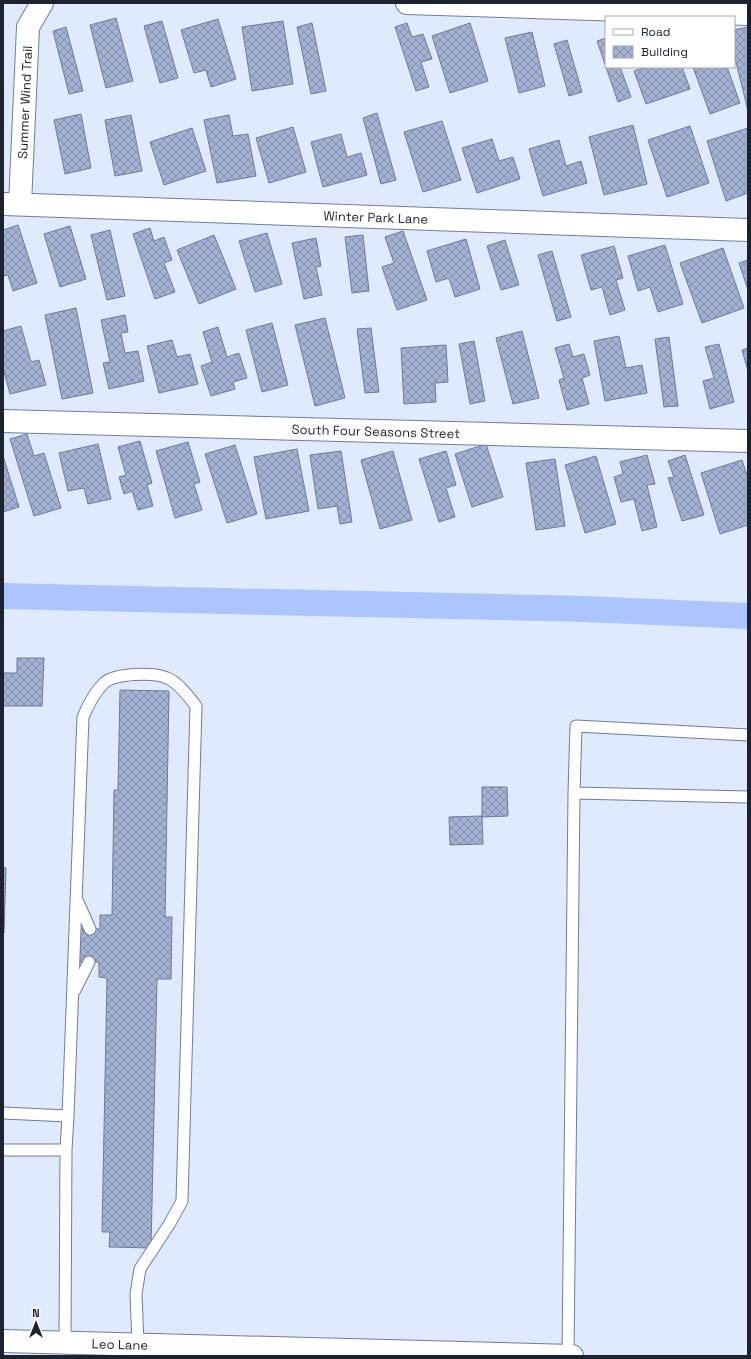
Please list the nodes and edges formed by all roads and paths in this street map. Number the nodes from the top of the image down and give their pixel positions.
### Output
1 (42, 3) edge
2 (407, 3) edge
3 (748, 14) edge
4 (11, 204) edge
5 (748, 230) edge
6 (3, 421) edge
7 (748, 441) edge
8 (748, 735) edge
9 (574, 793) junction
10 (748, 798) edge
11 (76, 898) junction
12 (90, 929) dead end
13 (89, 962) dead end
14 (73, 994) junction
15 (3, 1113) edge
16 (68, 1116) junction
17 (3, 1150) edge
18 (66, 1150) junction
19 (3, 1341) edge
20 (65, 1342) junction
21 (128, 1348) edge
22 (238, 1352) edge
23 (399, 1354) edge
24 (568, 1356) edge
25 (572, 1356) edge

1 - 4 street, Summer Wind Trail
2 - 3 street
4 - 5 street, Winter Park Lane
6 - 7 street, South Four Seasons Street
8 - 9 lane
9 - 10 lane
9 - 24 lane
11 - 12 lane
11 - 14 lane
11 - 21 lane
13 - 14 lane
14 - 16 lane
15 - 16 lane
16 - 18 lane
17 - 18 lane
18 - 20 lane
19 - 20 street, Leo Lane
20 - 21 street, Leo Lane
21 - 22 street, Leo Lane
22 - 23 street, Leo Lane
23 - 24 street, Leo Lane
24 - 25 street, Leo Lane

